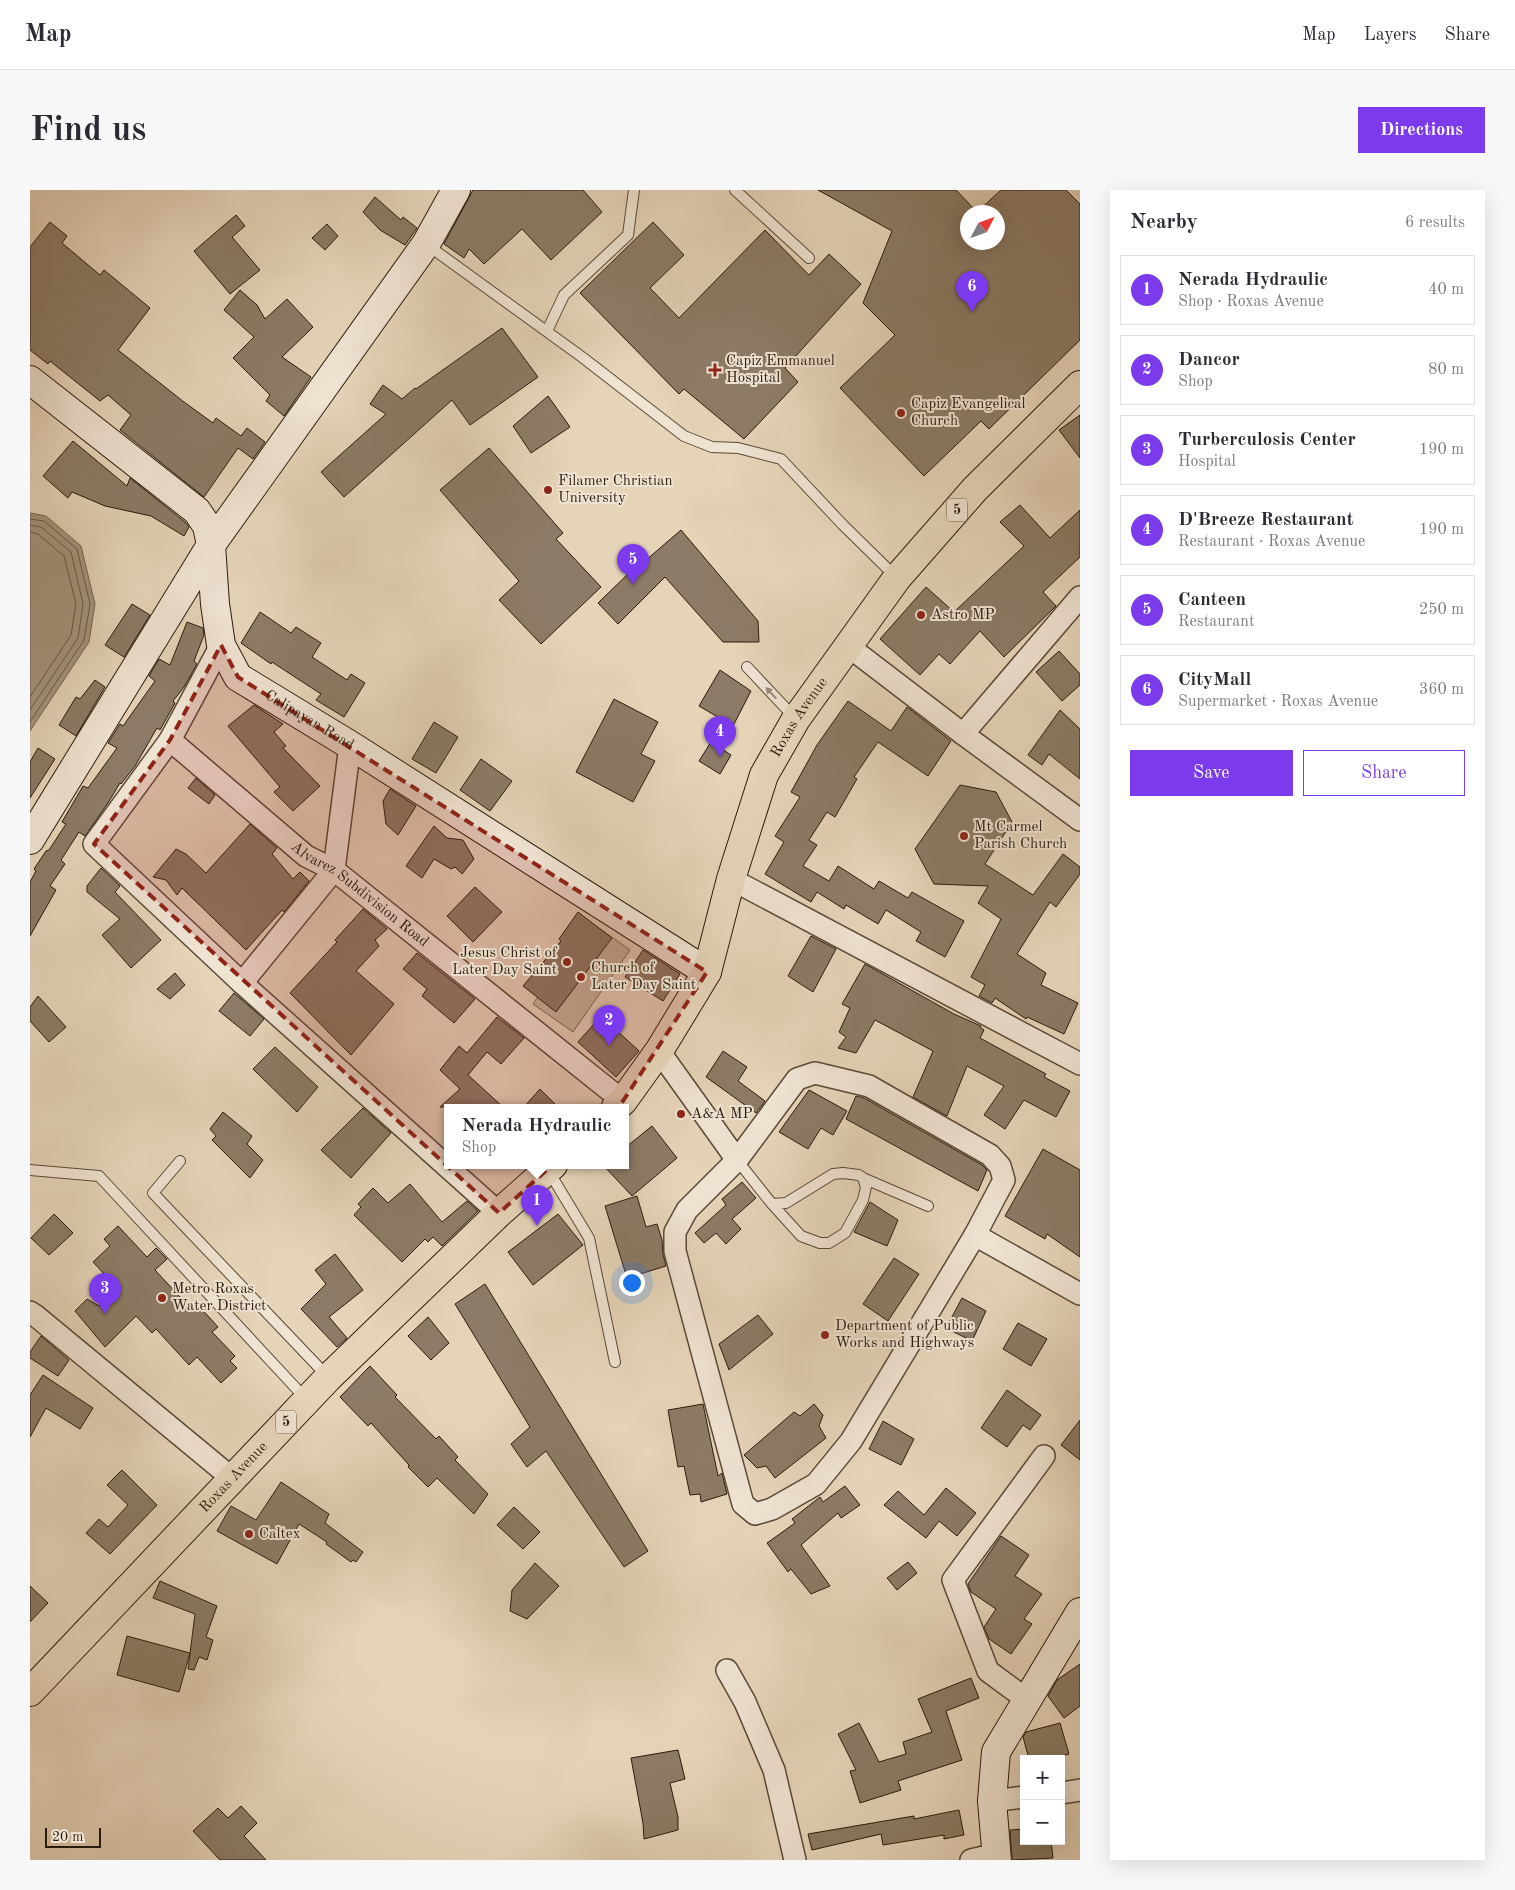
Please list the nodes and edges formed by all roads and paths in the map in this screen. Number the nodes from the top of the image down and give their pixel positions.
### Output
1 (456, 190) edge
2 (634, 190) edge
3 (735, 190) edge
4 (426, 244) junction
5 (809, 258) dead end
6 (547, 331) junction
7 (30, 380) edge
8 (1080, 385) edge
9 (211, 545) junction
10 (897, 578) junction
11 (1079, 600) edge
12 (221, 645) junction
13 (848, 646) junction
14 (746, 666) dead end
15 (796, 719) junction
16 (963, 734) junction
17 (170, 740) junction
18 (350, 745) junction
19 (1080, 820) edge
20 (30, 840) edge
21 (334, 870) junction
22 (732, 879) junction
23 (707, 972) junction
24 (242, 983) junction
25 (659, 1050) junction
26 (1080, 1064) edge
27 (620, 1104) edge
28 (737, 1160) junction
29 (180, 1161) dead end
30 (444, 1164) edge
31 (450, 1169) edge
32 (548, 1169) edge
33 (551, 1169) edge
34 (30, 1170) edge
35 (864, 1178) junction
36 (772, 1204) junction
37 (928, 1206) dead end
38 (499, 1213) junction
39 (975, 1236) junction
40 (1080, 1294) edge
41 (30, 1312) edge
42 (615, 1362) dead end
43 (328, 1378) junction
44 (307, 1400) junction
45 (1044, 1456) dead end
46 (233, 1478) junction
47 (1080, 1612) edge
48 (727, 1670) dead end
49 (30, 1692) edge
50 (1026, 1699) junction
51 (1080, 1790) edge
52 (1065, 1792) edge
53 (1020, 1798) edge
54 (992, 1802) junction
55 (988, 1858) edge
56 (795, 1860) edge

1 - 4 main road
2 - 6 lane
3 - 5 lane
4 - 6 lane
4 - 9 main road
6 - 10 lane
7 - 9 main road, Calipayan Road
8 - 10 highway, Roxas Avenue / 5
9 - 12 main road, Calipayan Road
9 - 20 main road
10 - 13 highway, Roxas Avenue / 5
11 - 16 street
12 - 17 street
12 - 18 main road, Calipayan Road
13 - 15 highway, Roxas Avenue / 5
13 - 16 street
15 -> 14 lane
15 - 22 highway, Roxas Avenue / 5
16 - 19 street
17 - 21 street, Alvarez Subdivision Road
17 - 24 street
18 - 21 street
18 - 23 main road, Calipayan Road
21 - 24 street
21 - 27 street, Alvarez Subdivision Road
22 - 23 highway, Roxas Avenue / 5
22 - 26 street
23 - 25 highway, Roxas Avenue / 5
24 - 30 street
25 - 27 highway, Roxas Avenue / 5
25 - 28 street
28 - 36 lane
28 - 39 street
28 - 39 street
29 - 43 lane
31 - 38 street
32 - 38 highway, Roxas Avenue / 5
33 - 42 lane
34 - 44 lane
35 - 36 lane
35 - 36 lane
35 - 37 lane
38 - 43 highway, Roxas Avenue / 5
39 - 40 street
41 - 46 street
43 - 44 highway, Roxas Avenue / 5
44 - 46 highway, Roxas Avenue / 5
45 - 50 street
46 - 49 highway, Roxas Avenue / 5
47 - 50 main road
48 - 56 street
50 - 54 main road
51 - 52 street
53 - 54 street
54 - 55 main road

